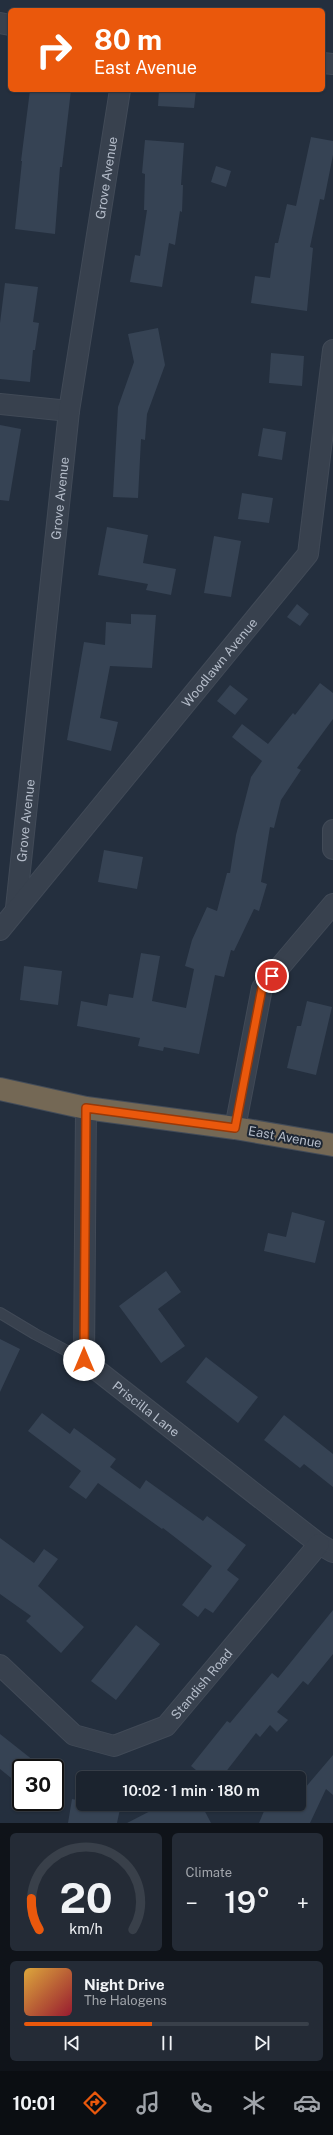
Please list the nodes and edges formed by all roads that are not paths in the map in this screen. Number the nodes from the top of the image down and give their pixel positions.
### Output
1 (120, 92) edge
2 (333, 350) edge
3 (0, 404) edge
4 (69, 411) junction
5 (333, 830) edge
6 (333, 848) edge
7 (333, 904) edge
8 (16, 908) junction
9 (0, 930) edge
10 (0, 1089) edge
11 (86, 1108) junction
12 (235, 1128) junction
13 (333, 1145) edge
14 (0, 1313) edge
15 (84, 1360) junction
16 (326, 1548) edge
17 (0, 1665) edge

1 - 4 street, Grove Avenue
2 - 8 street, Woodlawn Avenue
3 - 4 street
4 - 8 street, Grove Avenue
5 - 6 street
7 - 12 street
8 - 9 street, Woodlawn Avenue
10 - 11 highway, East Avenue
11 - 12 highway, East Avenue
11 - 15 street
12 - 13 highway, East Avenue
14 - 15 lane
15 - 16 street, Priscilla Lane
16 - 17 street, Standish Road

